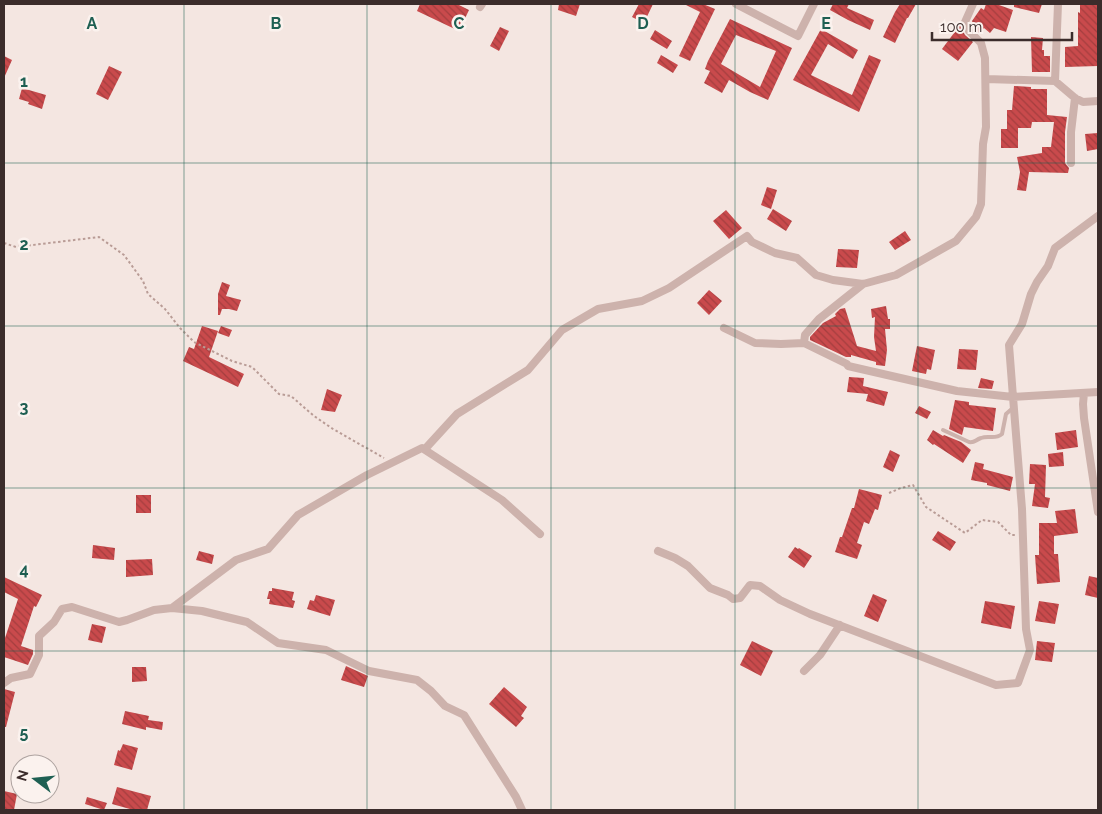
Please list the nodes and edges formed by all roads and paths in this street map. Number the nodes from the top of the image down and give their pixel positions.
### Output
1 (736, 4) edge
2 (814, 4) edge
3 (973, 4) edge
4 (1058, 4) edge
5 (986, 79) junction
6 (1055, 81) junction
7 (1074, 98) junction
8 (1098, 101) edge
9 (1071, 163) dead end
10 (1098, 216) edge
11 (4, 243) edge
12 (863, 284) junction
13 (724, 328) dead end
14 (804, 343) junction
15 (1098, 392) edge
16 (1084, 393) junction
17 (1013, 397) junction
18 (1014, 407) junction
19 (943, 430) dead end
20 (425, 449) junction
21 (393, 462) junction
22 (889, 493) dead end
23 (1098, 512) edge
24 (540, 534) dead end
25 (1023, 536) junction
26 (658, 551) dead end
27 (172, 608) junction
28 (840, 625) junction
29 (804, 671) dead end
30 (4, 683) edge
31 (522, 810) edge

1 - 2 street
3 - 5 street
4 - 6 street
5 - 6 street
5 - 12 street
6 - 7 street
7 - 8 street
7 - 9 street
10 - 17 street
11 - 21 path
12 - 14 street
12 - 20 street
13 - 14 street
14 - 17 street
15 - 16 street
16 - 17 street
16 - 23 street
17 - 18 street
18 - 19 lane
18 - 25 street
20 - 21 street
20 - 24 street
21 - 27 street
22 - 25 path
25 - 28 street
26 - 28 street
27 - 30 street
27 - 31 street
28 - 29 street

